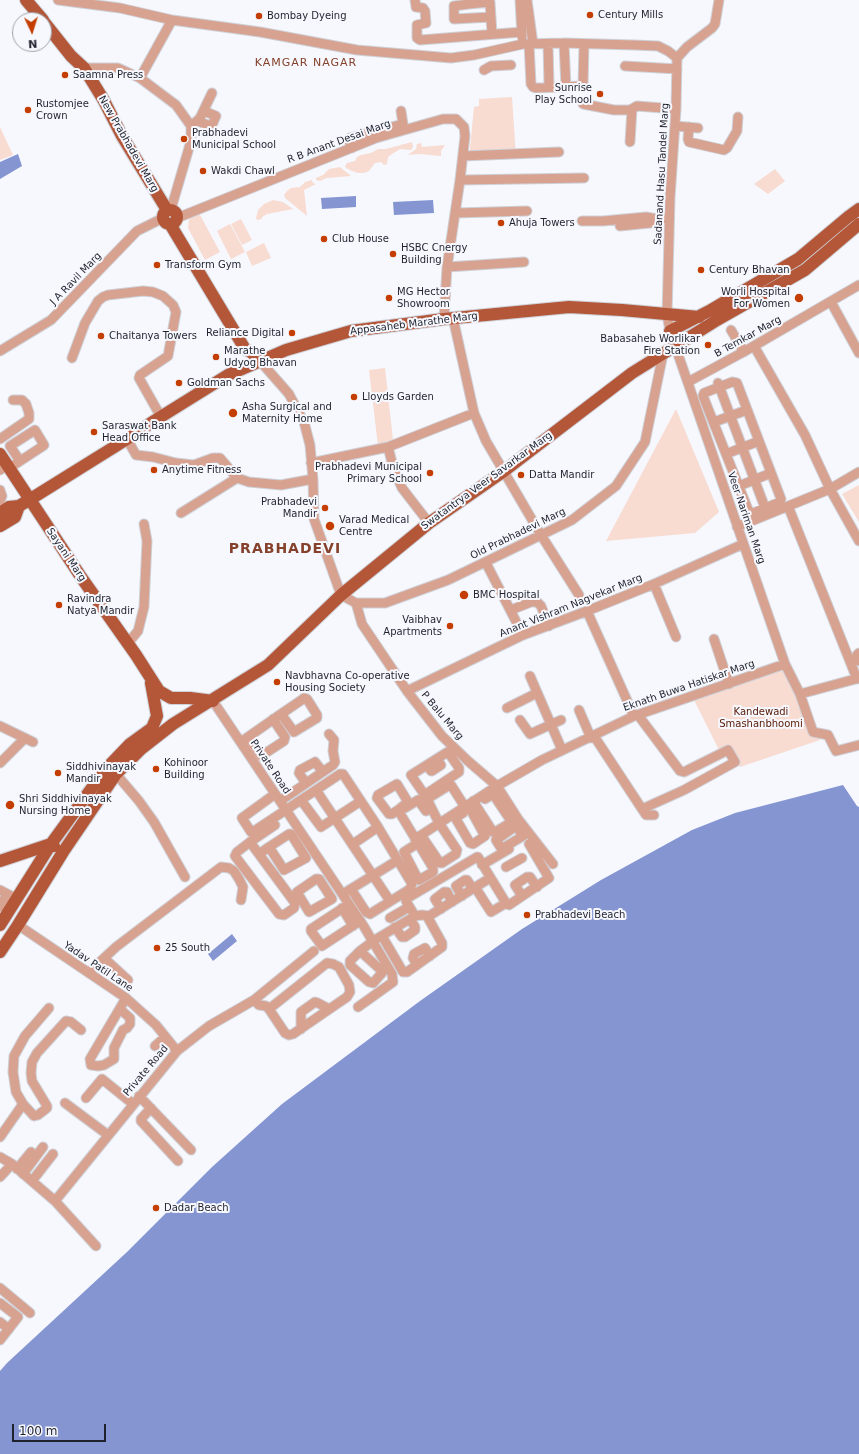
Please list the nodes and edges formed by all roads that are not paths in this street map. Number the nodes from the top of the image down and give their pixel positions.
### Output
1 (26, 0) edge
2 (58, 0) edge
3 (415, 0) edge
4 (520, 0) edge
5 (527, 0) edge
6 (719, 0) edge
7 (490, 1) edge
8 (468, 2) edge
9 (36, 12) edge
10 (491, 17) junction
11 (172, 20) junction
12 (52, 32) edge
13 (522, 32) junction
14 (492, 34) junction
15 (564, 43) junction
16 (528, 44) junction
17 (548, 44) junction
18 (584, 44) junction
19 (502, 49) junction
20 (677, 58) junction
21 (625, 66) dead end
22 (84, 68) junction
23 (676, 69) junction
24 (484, 70) dead end
25 (140, 78) junction
26 (549, 87) junction
27 (566, 87) junction
28 (212, 93) dead end
29 (583, 104) dead end
30 (632, 109) junction
31 (676, 109) junction
32 (204, 111) junction
33 (401, 111) dead end
34 (738, 117) dead end
35 (194, 124) junction
36 (675, 126) junction
37 (630, 142) dead end
38 (352, 148) junction
39 (559, 152) dead end
40 (463, 156) junction
41 (584, 178) dead end
42 (460, 180) junction
43 (859, 209) edge
44 (527, 211) dead end
45 (455, 213) junction
46 (171, 217) junction
47 (848, 217) junction
48 (670, 218) junction
49 (657, 219) junction
50 (582, 221) dead end
51 (609, 227) dead end
52 (858, 228) edge
53 (524, 262) dead end
54 (447, 266) junction
55 (859, 285) edge
56 (831, 302) junction
57 (667, 315) junction
58 (699, 317) junction
59 (448, 318) junction
60 (731, 330) dead end
61 (670, 331) junction
62 (856, 341) edge
63 (754, 346) junction
64 (675, 347) junction
65 (0, 351) edge
66 (744, 352) junction
67 (859, 353) edge
68 (663, 354) junction
69 (72, 358) dead end
70 (260, 361) junction
71 (688, 382) junction
72 (719, 385) junction
73 (13, 400) dead end
74 (747, 410) junction
75 (474, 413) junction
76 (731, 416) junction
77 (161, 417) junction
78 (714, 422) junction
79 (38, 424) dead end
80 (128, 439) junction
81 (0, 440) edge
82 (759, 441) junction
83 (388, 447) junction
84 (743, 448) junction
85 (0, 449) edge
86 (726, 454) junction
87 (20, 461) dead end
88 (311, 462) junction
89 (3, 464) edge
90 (504, 471) junction
91 (859, 472) edge
92 (771, 473) junction
93 (237, 478) junction
94 (313, 479) junction
95 (755, 479) junction
96 (739, 486) junction
97 (830, 489) junction
98 (0, 490) edge
99 (0, 501) edge
100 (24, 503) junction
101 (788, 506) junction
102 (767, 511) junction
103 (0, 513) edge
104 (181, 513) dead end
105 (429, 523) junction
106 (144, 524) dead end
107 (0, 526) edge
108 (738, 527) junction
109 (540, 535) junction
110 (859, 541) edge
111 (743, 544) junction
112 (486, 563) junction
113 (654, 584) junction
114 (341, 594) junction
115 (579, 596) dead end
116 (539, 597) dead end
117 (356, 603) junction
118 (511, 610) junction
119 (587, 611) junction
120 (550, 625) junction
121 (523, 635) junction
122 (676, 636) dead end
123 (714, 639) dead end
124 (128, 644) junction
125 (859, 653) edge
126 (859, 661) edge
127 (785, 664) junction
128 (148, 675) junction
129 (857, 675) edge
130 (530, 676) dead end
131 (729, 684) junction
132 (407, 691) junction
133 (537, 693) junction
134 (800, 694) junction
135 (213, 701) junction
136 (506, 708) dead end
137 (579, 710) dead end
138 (281, 714) dead end
139 (636, 716) junction
140 (273, 720) junction
141 (520, 720) dead end
142 (561, 720) dead end
143 (551, 725) junction
144 (0, 726) edge
145 (329, 734) dead end
146 (592, 737) junction
147 (244, 740) junction
148 (859, 745) edge
149 (451, 750) junction
150 (562, 750) junction
151 (0, 763) edge
152 (323, 772) junction
153 (116, 774) junction
154 (306, 783) junction
155 (497, 786) junction
156 (316, 790) junction
157 (277, 797) junction
158 (301, 800) junction
159 (361, 801) junction
160 (470, 805) junction
161 (642, 810) junction
162 (288, 812) junction
163 (654, 815) dead end
164 (335, 818) junction
165 (439, 825) junction
166 (378, 827) junction
167 (528, 837) junction
168 (419, 839) junction
169 (250, 842) junction
170 (51, 844) junction
171 (352, 844) junction
172 (269, 847) dead end
173 (505, 851) junction
174 (64, 852) junction
175 (259, 854) junction
176 (1, 860) edge
177 (398, 860) junction
178 (514, 863) dead end
179 (553, 864) dead end
180 (482, 865) junction
181 (374, 875) junction
182 (185, 877) dead end
183 (490, 878) junction
184 (335, 883) junction
185 (537, 887) junction
186 (474, 888) junction
187 (326, 889) dead end
188 (351, 889) junction
189 (342, 894) junction
190 (8, 895) edge
191 (522, 896) junction
192 (241, 900) dead end
193 (506, 904) junction
194 (0, 906) edge
195 (345, 906) junction
196 (409, 907) junction
197 (393, 910) junction
198 (427, 916) junction
199 (412, 917) junction
200 (359, 924) junction
201 (0, 925) edge
202 (18, 925) junction
203 (395, 927) junction
204 (382, 936) junction
205 (373, 941) junction
206 (314, 951) dead end
207 (360, 951) dead end
208 (0, 952) edge
209 (104, 958) junction
210 (89, 972) junction
211 (116, 991) junction
212 (126, 998) junction
213 (254, 1000) junction
214 (358, 1007) dead end
215 (49, 1008) dead end
216 (267, 1008) junction
217 (120, 1009) junction
218 (329, 1010) junction
219 (301, 1029) junction
220 (81, 1030) dead end
221 (170, 1057) junction
222 (139, 1096) junction
223 (86, 1098) dead end
224 (64, 1103) dead end
225 (22, 1104) junction
226 (133, 1104) junction
227 (151, 1108) junction
228 (108, 1135) junction
229 (0, 1137) edge
230 (178, 1137) junction
231 (43, 1147) dead end
232 (167, 1149) junction
233 (190, 1150) dead end
234 (31, 1152) dead end
235 (53, 1154) dead end
236 (0, 1157) edge
237 (178, 1161) dead end
238 (19, 1169) junction
239 (0, 1177) edge
240 (34, 1179) junction
241 (55, 1201) junction
242 (96, 1246) dead end
243 (0, 1288) edge
244 (0, 1303) edge
245 (30, 1313) dead end
246 (0, 1322) edge
247 (9, 1329) junction
248 (0, 1340) edge

1 - 9 main road, New Prabhadevi Marg
2 - 11 street
3 - 14 street
4 - 13 street
5 - 16 street
6 - 20 street
7 - 8 street
7 - 10 street
8 - 10 street
10 - 14 street
11 - 19 street
11 - 25 street
12 - 22 main road, New Prabhadevi Marg
13 - 14 street
13 - 16 street
15 - 17 street
15 - 18 street
15 - 27 street
16 - 17 street
16 - 19 street
16 - 26 street
17 - 26 street
18 - 20 street
18 - 27 street
19 - 24 street
20 - 23 street, Sadanand Hasu Tandel Marg
21 - 23 street
22 - 25 street
22 - 46 main road, New Prabhadevi Marg
23 - 31 street, Sadanand Hasu Tandel Marg
25 - 35 street
26 - 27 street
28 - 32 street
29 - 30 street
30 - 31 street
30 - 37 street
31 - 36 street, Sadanand Hasu Tandel Marg
32 - 35 street
32 - 35 street
33 - 38 street
34 - 36 street
35 - 46 street
36 - 48 street, Sadanand Hasu Tandel Marg
38 - 40 street, R B Anant Desai Marg
38 - 46 street, R B Anant Desai Marg
39 - 40 street
40 - 42 street, R B Anant Desai Marg
41 - 42 street
42 - 45 street, R B Anant Desai Marg
43 - 47 main road
44 - 45 street
45 - 54 street, R B Anant Desai Marg
46 - 65 street, J A Ravil Marg
46 - 70 main road, New Prabhadevi Marg
47 - 52 main road
47 - 58 main road
48 - 49 street
48 - 57 street, Sadanand Hasu Tandel Marg
49 - 50 street
49 - 51 street
52 - 64 main road, Swatantrya Veer Savarkar Marg
53 - 54 street
54 - 59 street, R B Anant Desai Marg
55 - 56 street, B Temkar Marg
56 - 62 street
56 - 63 street, B Temkar Marg
57 - 58 main road, Appasaheb Marathe Marg
57 - 59 main road, Appasaheb Marathe Marg
57 - 61 street, Sadanand Hasu Tandel Marg
58 - 61 main road
59 - 70 main road, Appasaheb Marathe Marg
59 - 75 street, R B Anant Desai Marg
60 - 66 street
61 - 64 street, Veer Nariman Marg
62 - 67 street
63 - 66 street, B Temkar Marg
63 - 97 street
64 - 68 main road, Swatantrya Veer Savarkar Marg
64 - 71 street, Veer Nariman Marg
66 - 71 street, B Temkar Marg
68 - 90 main road, Swatantrya Veer Savarkar Marg
68 - 109 street, Old Prabhadevi Marg
69 - 77 street
70 - 77 main road, Appasaheb Marathe Marg
70 - 88 street, New Prabhadevi Marg
71 - 108 street, Veer Nariman Marg
72 - 74 street
72 - 76 street
72 - 78 street
73 - 81 street
74 - 76 street
74 - 82 street
75 - 83 street
75 - 90 street, R B Anant Desai Marg
76 - 78 street
76 - 84 street
77 - 80 main road, Appasaheb Marathe Marg
78 - 86 street
79 - 85 street
80 - 93 street
80 - 100 main road, Appasaheb Marathe Marg
82 - 84 street
82 - 92 street
83 - 88 street
83 - 105 street
84 - 86 street
84 - 95 street
86 - 96 street
87 - 89 street
88 - 94 street, New Prabhadevi Marg
89 - 100 main road, Sayani Marg
90 - 105 main road, Swatantrya Veer Savarkar Marg
90 - 109 street, R B Anant Desai Marg
91 - 97 street
92 - 95 street
92 - 102 street
93 - 94 street
93 - 104 street
94 - 114 street, New Prabhadevi Marg
95 - 96 street
95 - 102 street
96 - 102 street
97 - 101 street
97 - 110 street
98 - 99 street
100 - 103 main road
100 - 107 main road
100 - 124 main road, Sayani Marg
101 - 102 street
101 - 129 street
102 - 108 street
105 - 114 main road, Swatantrya Veer Savarkar Marg
106 - 124 street
108 - 111 street, Veer Nariman Marg
109 - 112 street, Old Prabhadevi Marg
109 - 115 street, R B Anant Desai Marg
111 - 113 street, Anant Vishram Nagvekar Marg
111 - 127 street, Veer Nariman Marg
112 - 117 street, Old Prabhadevi Marg
112 - 118 street
113 - 119 street, Anant Vishram Nagvekar Marg
113 - 122 street
114 - 117 street
114 - 135 main road, Swatantrya Veer Savarkar Marg
116 - 120 street
117 - 132 street, P Balu Marg
118 - 120 street
118 - 121 street
119 - 120 street, Anant Vishram Nagvekar Marg
119 - 139 street
120 - 121 street, Anant Vishram Nagvekar Marg
121 - 132 street, Anant Vishram Nagvekar Marg
123 - 131 street
124 - 128 main road, Sayani Marg
125 - 126 street
127 - 131 street, Eknath Buwa Hatiskar Marg
127 - 134 street, Veer Nariman Marg
128 - 135 main road
128 - 170 main road
129 - 134 street
130 - 133 street
131 - 139 street, Eknath Buwa Hatiskar Marg
132 - 149 street, P Balu Marg
133 - 136 street
133 - 143 street
134 - 148 street, Veer Nariman Marg
135 - 147 street, Private Road
135 - 153 main road, Swatantrya Veer Savarkar Marg
137 - 146 street
138 - 140 street
139 - 146 street, Eknath Buwa Hatiskar Marg
139 - 161 street
140 - 147 street
140 - 147 street
141 - 143 street
142 - 143 street
143 - 150 street
144 - 151 street
145 - 152 street
146 - 150 street, Eknath Buwa Hatiskar Marg
146 - 161 street
147 - 157 street, Private Road
149 - 149 street
149 - 155 street, P Balu Marg
150 - 155 street, Eknath Buwa Hatiskar Marg
152 - 154 street
152 - 154 street
153 - 174 main road, Swatantrya Veer Savarkar Marg
153 - 182 street
154 - 157 street
155 - 160 street, Eknath Buwa Hatiskar Marg
155 - 167 street, P Balu Marg
156 - 158 street
156 - 159 street
156 - 164 street
157 - 162 street, Private Road
157 - 162 street
158 - 162 street
158 - 164 street
159 - 164 street
159 - 166 street
160 - 165 street, Eknath Buwa Hatiskar Marg
160 - 165 street
161 - 163 street
162 - 169 street
162 - 184 street, Private Road
164 - 171 street
165 - 168 street, Eknath Buwa Hatiskar Marg
165 - 168 street
165 - 168 street
166 - 171 street
166 - 177 street
167 - 173 street
167 - 179 street, P Balu Marg
167 - 185 street
169 - 175 street
169 - 175 street
170 - 174 main road
170 - 176 main road
170 - 190 main road
171 - 181 street
172 - 175 street
173 - 178 street
173 - 180 street
174 - 202 main road, Swatantrya Veer Savarkar Marg
177 - 181 street
177 - 197 street
180 - 183 street
180 - 196 street
181 - 188 street
181 - 197 street
183 - 186 street
183 - 193 street
184 - 187 street
184 - 189 street, Private Road
185 - 191 street
185 - 191 street
186 - 193 street
186 - 198 street
188 - 189 street
188 - 197 street
189 - 195 street, Private Road
190 - 194 street
190 - 201 main road
191 - 193 street
192 - 209 street
195 - 200 street, Private Road
195 - 200 street
196 - 197 street
196 - 199 street
198 - 199 street
198 - 204 street
199 - 203 street
199 - 203 street
200 - 205 street, Private Road
202 - 208 main road, Swatantrya Veer Savarkar Marg
202 - 210 street, Yadav Patil Lane
203 - 204 street
204 - 205 street
205 - 207 street
205 - 214 street, Private Road
206 - 213 street, Private Road
209 - 210 street
209 - 211 street
210 - 211 street, Yadav Patil Lane
211 - 212 street, Yadav Patil Lane
212 - 217 street
212 - 221 street, Yadav Patil Lane
213 - 216 street
213 - 221 street, Private Road
215 - 225 street
216 - 218 street
216 - 219 street
217 - 217 street
218 - 219 street
218 - 219 street
220 - 225 street
221 - 222 street, Private Road
222 - 226 street, Private Road
222 - 227 street
223 - 226 street
224 - 228 street
225 - 229 street
226 - 228 street, Private Road
227 - 230 street
227 - 232 street
228 - 241 street, Private Road
230 - 232 street
230 - 233 street
231 - 238 street
232 - 237 street
234 - 238 street
235 - 240 street
236 - 238 street
238 - 239 street
238 - 240 street
240 - 241 street
241 - 242 street
243 - 245 street
244 - 247 street
246 - 247 street
247 - 248 street

